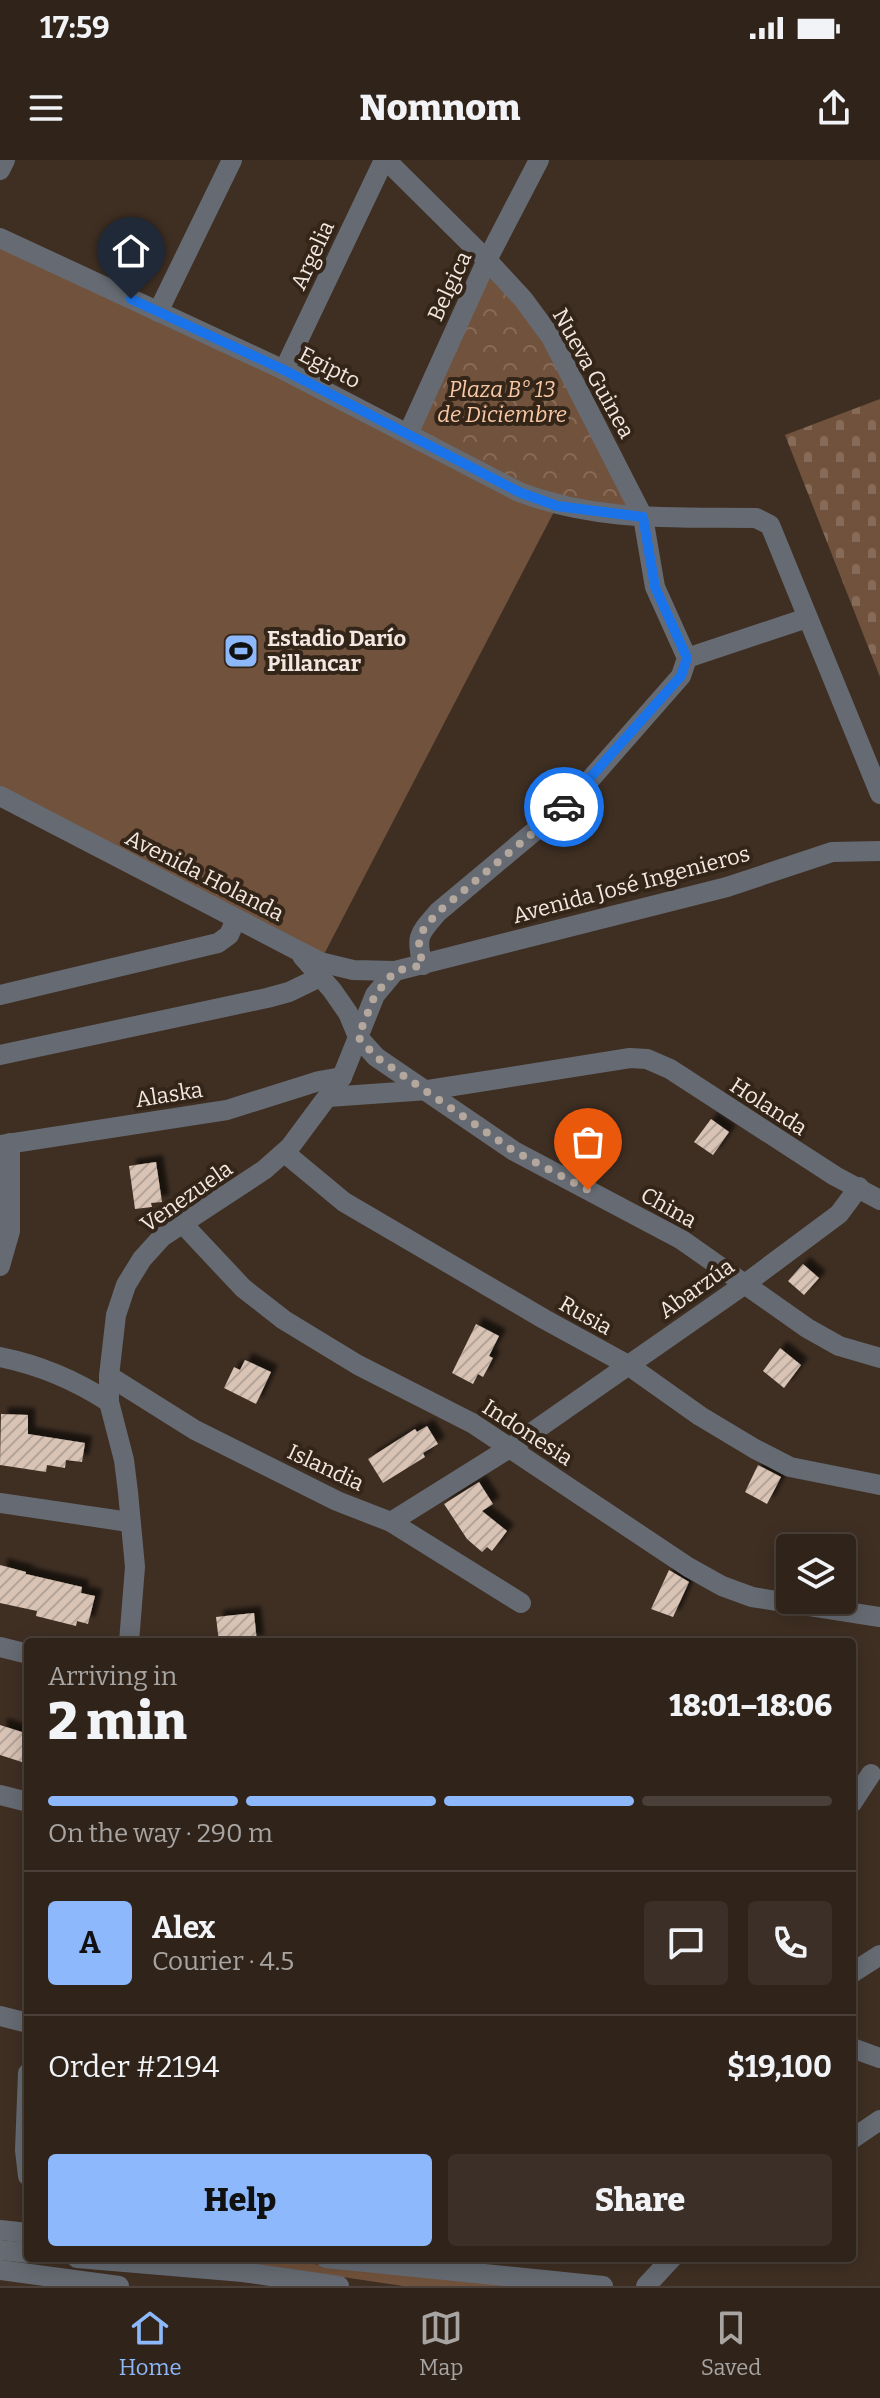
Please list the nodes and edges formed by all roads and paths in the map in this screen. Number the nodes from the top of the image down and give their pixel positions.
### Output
1 (5, 160) edge
2 (232, 160) edge
3 (385, 160) edge
4 (539, 160) edge
5 (0, 170) edge
6 (0, 238) edge
7 (487, 260) junction
8 (158, 312) junction
9 (284, 370) junction
10 (408, 434) junction
11 (643, 517) junction
12 (807, 618) junction
13 (687, 658) junction
14 (880, 794) edge
15 (0, 796) edge
16 (880, 851) edge
17 (236, 919) junction
18 (297, 950) junction
19 (423, 965) junction
20 (395, 971) junction
21 (320, 977) junction
22 (0, 995) edge
23 (358, 1037) junction
24 (0, 1055) edge
25 (342, 1077) junction
26 (428, 1090) junction
27 (328, 1097) junction
28 (5, 1144) edge
29 (285, 1153) junction
30 (859, 1187) junction
31 (880, 1200) edge
32 (182, 1223) junction
33 (0, 1266) edge
34 (745, 1284) junction
35 (0, 1357) edge
36 (880, 1358) edge
37 (628, 1365) junction
38 (109, 1376) junction
39 (109, 1402) junction
40 (511, 1447) junction
41 (880, 1485) edge
42 (0, 1503) edge
43 (129, 1522) junction
44 (391, 1522) junction
45 (521, 1603) dead end
46 (880, 1617) edge
47 (129, 1638) edge
48 (0, 1647) edge
49 (24, 1653) edge
50 (868, 1774) edge
51 (0, 1795) edge
52 (856, 1796) edge
53 (24, 1801) edge
54 (880, 1955) edge
55 (856, 1970) edge
56 (0, 2016) edge
57 (24, 2022) edge
58 (856, 2049) edge
59 (880, 2058) edge
60 (880, 2120) edge
61 (856, 2136) edge
62 (0, 2230) edge
63 (24, 2233) edge
64 (0, 2250) edge
65 (24, 2253) edge
66 (124, 2262) edge
67 (429, 2262) edge
68 (668, 2262) edge
69 (0, 2270) edge
70 (55, 2274) edge
71 (119, 2286) edge
72 (339, 2286) edge
73 (603, 2286) edge
74 (646, 2286) edge

1 - 5 street
2 - 8 street
3 - 7 street, Nueva Guinea
3 - 9 street, Argelia
4 - 7 street, Belgica
6 - 8 street, Egipto
7 - 10 street, Belgica
7 - 11 street, Nueva Guinea
8 - 9 street, Egipto
9 - 10 street, Egipto
10 - 11 street, Egipto
11 - 12 street, Egipto
11 - 13 street, Nueva Guinea
12 - 13 street
12 - 14 street, Egipto
13 - 19 street
15 - 17 street, Avenida Holanda
16 - 19 street, Avenida José Ingenieros
17 - 18 street, Avenida Holanda
17 - 22 street
18 - 20 street, Avenida Holanda
18 - 21 street, China
19 - 20 street, Avenida José Ingenieros
20 - 23 street, Venezuela
21 - 23 street, China
21 - 24 street
23 - 25 street, Venezuela
23 - 26 street, China
25 - 27 street, Venezuela
25 - 28 street, Alaska
26 - 27 street
26 - 30 street, Holanda
26 - 34 street, China
27 - 29 street, Venezuela
28 - 33 street
29 - 32 street, Venezuela
29 - 37 street, Rusia
30 - 31 street, Holanda
30 - 34 street, Abarzúa
32 - 38 street, Venezuela
32 - 40 street, Indonesia
34 - 36 street, China
34 - 37 street, Abarzúa
35 - 39 street
37 - 40 street, Abarzúa
37 - 41 street, Rusia
38 - 39 street, Venezuela
38 - 44 street, Islandia
39 - 43 street, Venezuela
40 - 44 street, Abarzúa
40 - 46 street, Indonesia
42 - 43 street
43 - 47 street, Venezuela
44 - 45 street, Islandia
48 - 49 street
50 - 52 street
51 - 53 street
54 - 55 street
56 - 57 street
58 - 59 street
60 - 61 street
62 - 63 street
64 - 65 street
66 - 72 street
67 - 73 street
68 - 74 street
69 - 70 street
70 - 71 street

